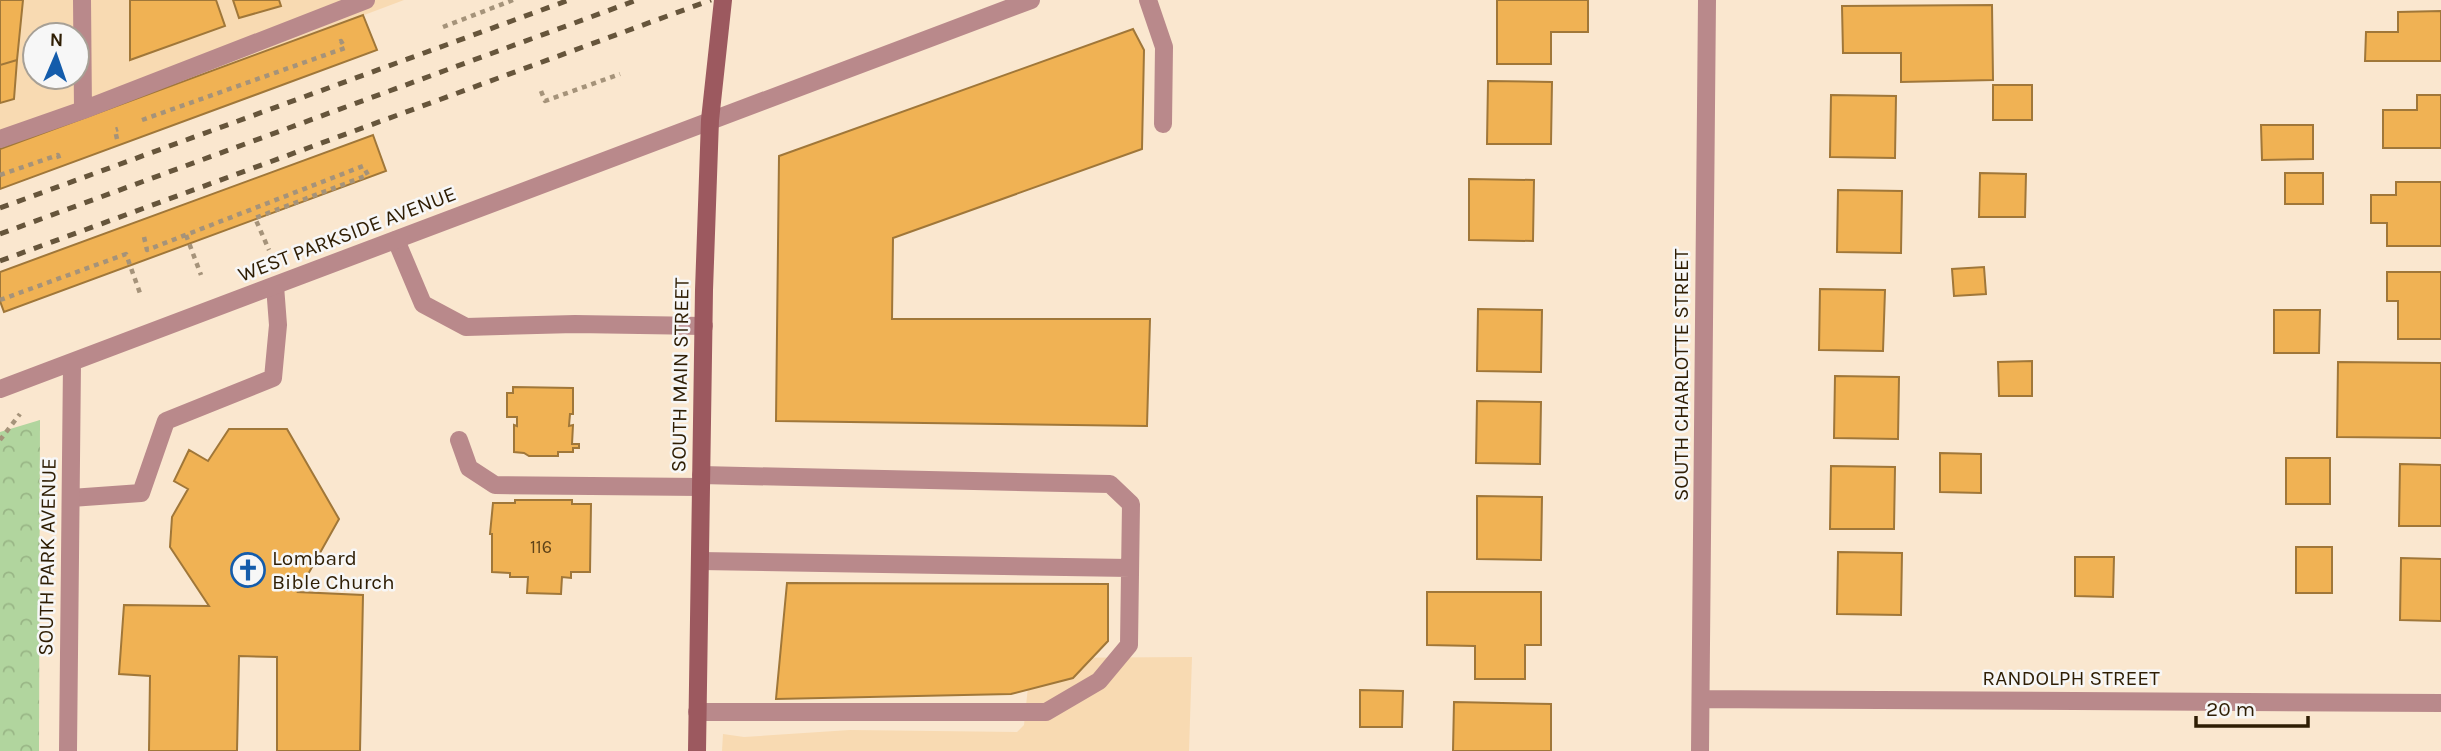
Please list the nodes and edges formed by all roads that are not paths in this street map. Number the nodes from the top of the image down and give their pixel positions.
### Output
1 (82, 0) edge
2 (366, 0) edge
3 (723, 0) edge
4 (1031, 0) edge
5 (1148, 0) edge
6 (1707, 0) edge
7 (83, 110) junction
8 (710, 120) junction
9 (1163, 124) dead end
10 (0, 139) edge
11 (396, 240) junction
12 (275, 286) junction
13 (704, 326) junction
14 (72, 363) junction
15 (0, 389) edge
16 (459, 440) dead end
17 (701, 481) junction
18 (71, 498) junction
19 (700, 561) junction
20 (1130, 568) junction
21 (1701, 699) junction
22 (2441, 703) edge
23 (697, 712) junction
24 (68, 751) edge
25 (696, 751) edge
26 (1700, 751) edge

1 - 7 street
2 - 7 street
3 - 8 main road, SOUTH MAIN STREET
4 - 8 street, WEST PARKSIDE AVENUE
5 - 9 street
6 - 21 street, SOUTH CHARLOTTE STREET
7 - 10 street
8 - 11 street, WEST PARKSIDE AVENUE
8 - 13 main road, SOUTH MAIN STREET
11 - 12 street, WEST PARKSIDE AVENUE
11 - 13 street
12 - 14 street, WEST PARKSIDE AVENUE
12 - 18 street
13 - 17 main road, SOUTH MAIN STREET
14 - 15 street, WEST PARKSIDE AVENUE
14 - 18 street, SOUTH PARK AVENUE
16 - 17 street
17 - 19 main road, SOUTH MAIN STREET
17 - 20 street
18 - 24 street, SOUTH PARK AVENUE
19 - 20 street
19 - 23 main road, SOUTH MAIN STREET
20 - 23 street
21 - 22 street, RANDOLPH STREET
21 - 26 street, SOUTH CHARLOTTE STREET
23 - 25 main road, SOUTH MAIN STREET

